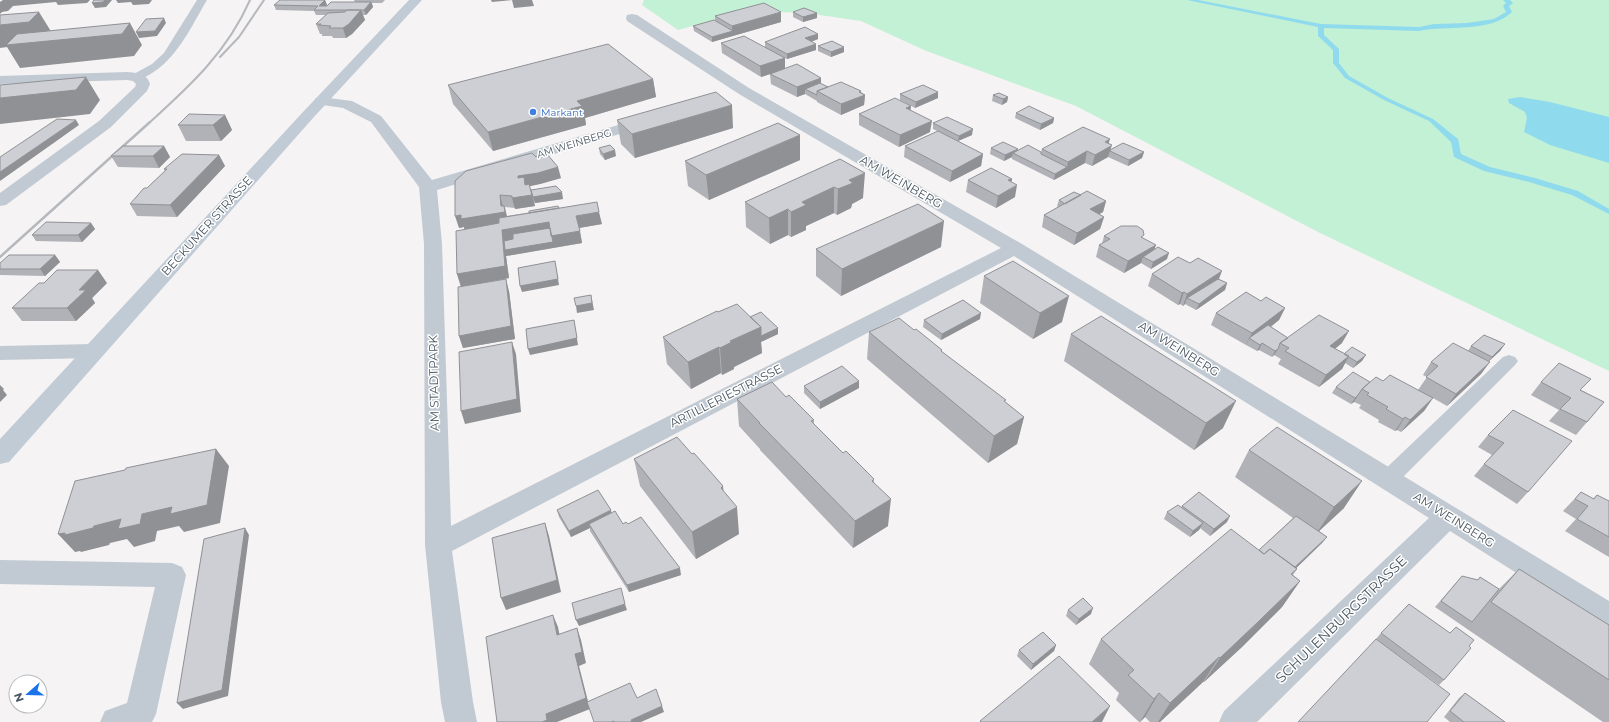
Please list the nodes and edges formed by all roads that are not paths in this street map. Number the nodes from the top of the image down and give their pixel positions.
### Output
1 (202, 0) edge
2 (416, 0) edge
3 (632, 18) dead end
4 (136, 77) junction
5 (0, 80) edge
6 (321, 101) junction
7 (660, 117) edge
8 (428, 187) junction
9 (0, 202) edge
10 (1015, 248) junction
11 (94, 351) junction
12 (0, 353) edge
13 (1509, 361) dead end
14 (0, 455) edge
15 (1388, 480) junction
16 (1448, 517) junction
17 (438, 545) junction
18 (0, 572) edge
19 (1609, 616) edge
20 (116, 722) edge
21 (461, 722) edge
22 (1235, 722) edge

1 - 4 lane
2 - 6 main road, BECKUMER STRASSE
3 - 10 street, AM WEINBERG
4 - 5 street
4 - 9 street
6 - 8 street
6 - 11 main road, BECKUMER STRASSE
7 - 8 street, AM WEINBERG
8 - 17 street, AM STADTPARK
10 - 15 street, AM WEINBERG
10 - 17 street, ARTILLERIESTRASSE
11 - 12 street
11 - 14 main road, BECKUMER STRASSE
13 - 15 lane
15 - 16 street, AM WEINBERG
16 - 19 street, AM WEINBERG
16 - 22 street, SCHULENBURGSTRASSE
17 - 21 street, AM STADTPARK
18 - 20 street

